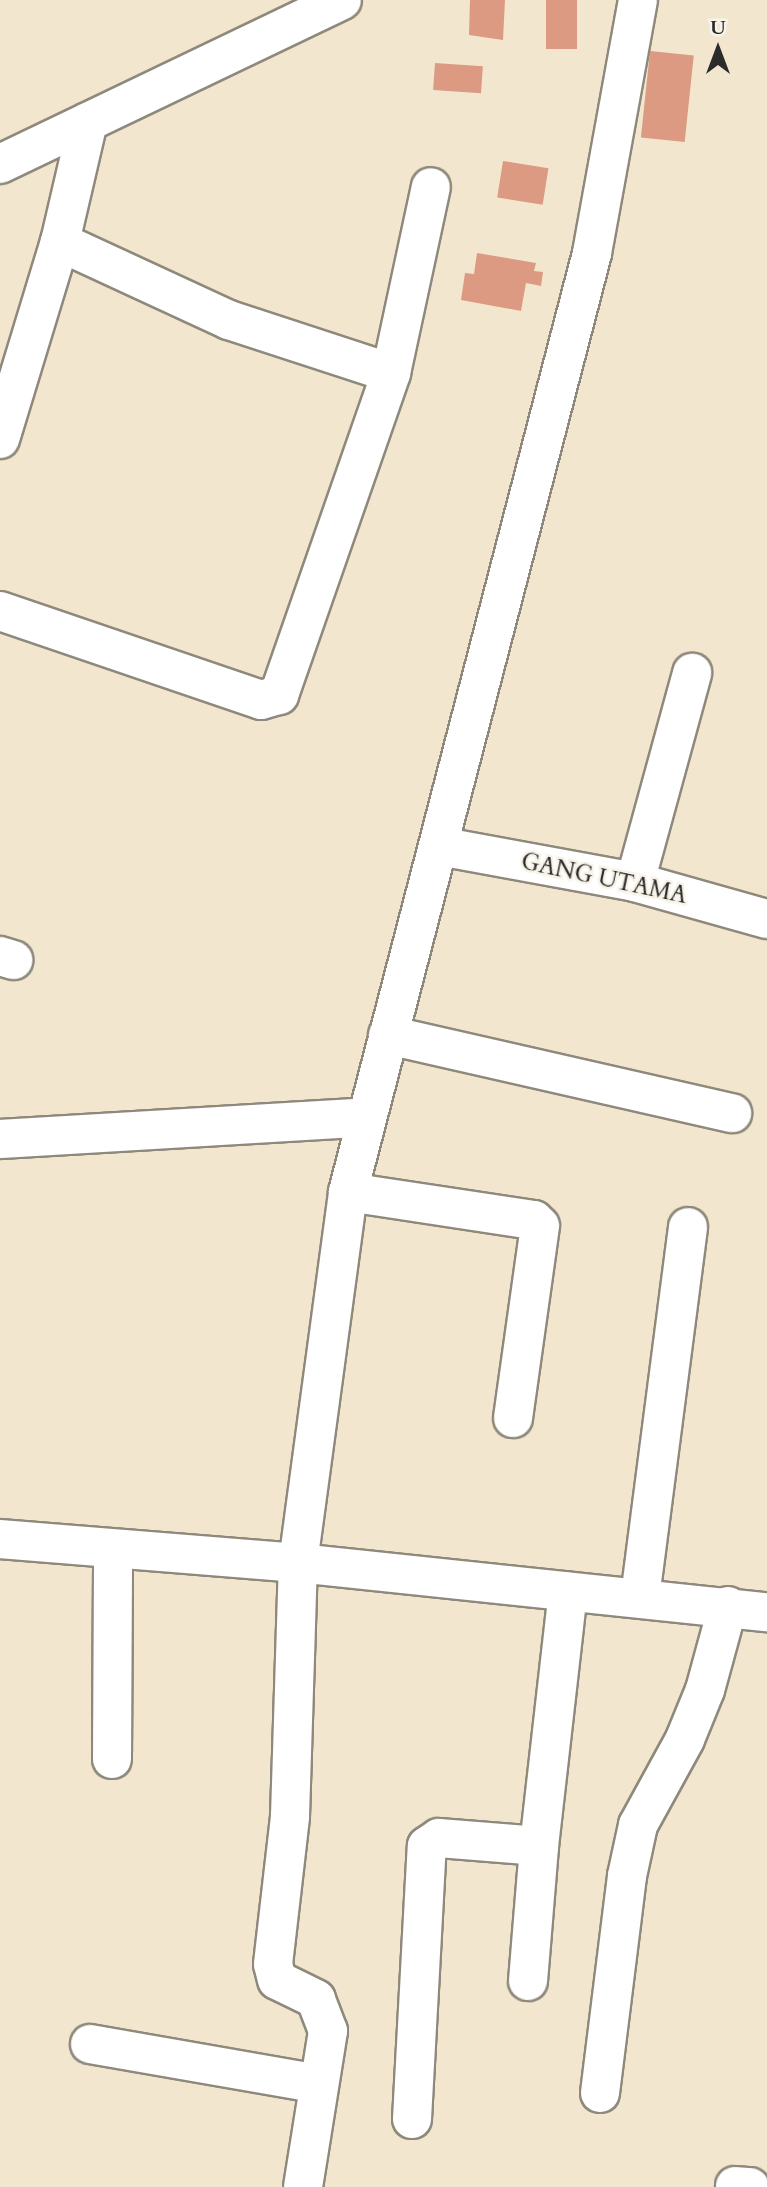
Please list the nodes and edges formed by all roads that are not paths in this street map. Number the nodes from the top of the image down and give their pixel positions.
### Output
1 (342, 0) edge
2 (638, 0) edge
3 (88, 122) junction
4 (0, 164) edge
5 (430, 187) dead end
6 (60, 242) junction
7 (391, 373) junction
8 (0, 439) edge
9 (0, 611) edge
10 (692, 673) dead end
11 (439, 846) junction
12 (635, 882) junction
13 (767, 919) edge
14 (388, 1035) junction
15 (732, 1112) dead end
16 (365, 1117) junction
17 (0, 1139) edge
18 (348, 1192) junction
19 (688, 1227) dead end
20 (513, 1419) dead end
21 (0, 1539) edge
22 (113, 1551) junction
23 (298, 1563) junction
24 (568, 1592) junction
25 (640, 1597) junction
26 (728, 1606) junction
27 (767, 1612) edge
28 (112, 1759) dead end
29 (539, 1846) junction
30 (528, 1981) dead end
31 (90, 2044) dead end
32 (319, 2084) junction
33 (600, 2093) dead end
34 (412, 2119) dead end
35 (735, 2186) edge
36 (303, 2187) edge
37 (750, 2187) edge

1 - 3 street
2 - 11 street
3 - 4 street
3 - 6 street
5 - 7 street
6 - 7 street
6 - 8 street
7 - 9 street
10 - 12 street
11 - 12 street, GANG UTAMA
11 - 14 street
12 - 13 street, GANG UTAMA
14 - 15 street
14 - 16 street
16 - 17 street
16 - 18 street
18 - 20 street
18 - 23 street
19 - 25 street
21 - 22 street
22 - 23 street
22 - 28 street
23 - 24 street
23 - 32 street
24 - 25 street
24 - 29 street
25 - 26 street
26 - 27 street
26 - 33 street
29 - 30 street
29 - 34 street
31 - 32 street
32 - 36 street
35 - 37 street

